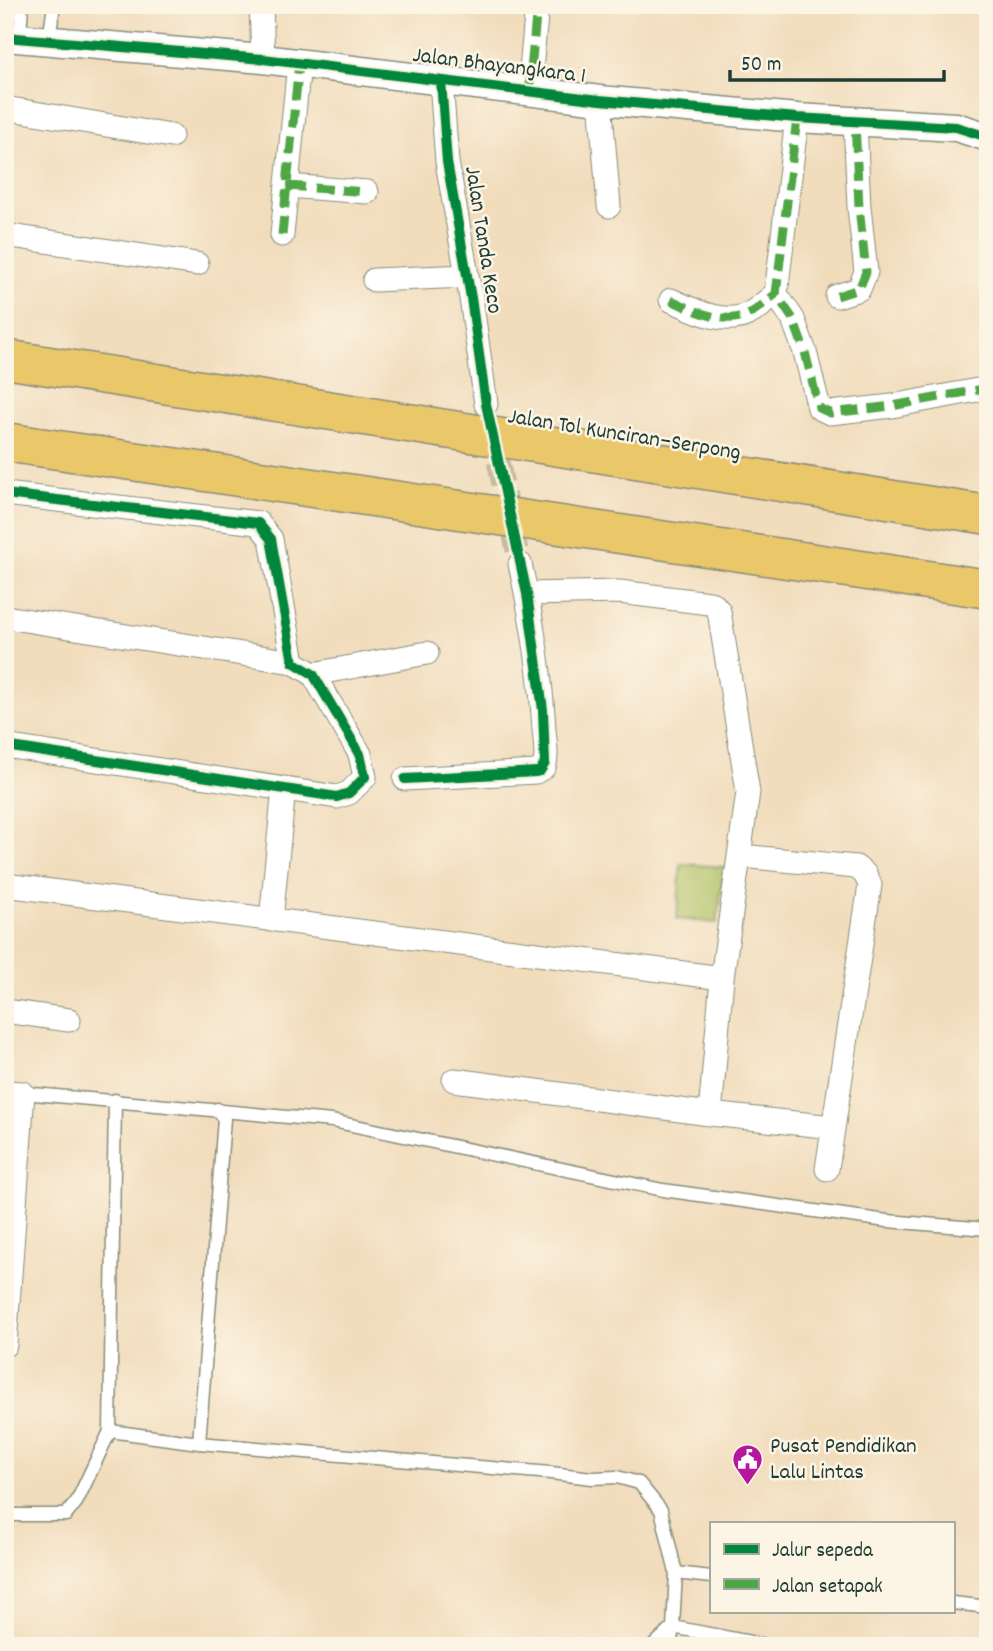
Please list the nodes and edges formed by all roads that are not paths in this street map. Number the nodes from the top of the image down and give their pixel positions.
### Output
1 (22, 5) edge
2 (54, 5) edge
3 (261, 5) edge
4 (537, 5) edge
5 (13, 37) edge
6 (49, 40) junction
7 (263, 59) junction
8 (299, 64) junction
9 (441, 81) junction
10 (529, 92) junction
11 (600, 100) junction
12 (5, 108) edge
13 (797, 118) junction
14 (855, 121) junction
15 (171, 136) dead end
16 (988, 137) edge
17 (287, 186) junction
18 (367, 192) dead end
19 (608, 206) dead end
20 (282, 234) dead end
21 (5, 235) edge
22 (197, 264) dead end
23 (467, 276) junction
24 (374, 279) dead end
25 (776, 294) junction
26 (837, 296) dead end
27 (671, 300) dead end
28 (5, 359) edge
29 (988, 388) edge
30 (486, 404) tunnel mouth
31 (5, 442) edge
32 (5, 494) edge
33 (988, 515) edge
34 (520, 564) tunnel mouth
35 (988, 589) edge
36 (527, 594) junction
37 (5, 617) edge
38 (427, 653) dead end
39 (303, 668) junction
40 (5, 746) edge
41 (405, 779) dead end
42 (284, 788) junction
43 (741, 856) junction
44 (5, 885) edge
45 (271, 920) junction
46 (722, 978) junction
47 (5, 1012) edge
48 (69, 1020) dead end
49 (454, 1080) dead end
50 (14, 1093) edge
51 (115, 1100) junction
52 (216, 1109) junction
53 (710, 1114) junction
54 (833, 1127) junction
55 (827, 1168) dead end
56 (988, 1229) edge
57 (5, 1345) edge
58 (110, 1431) junction
59 (199, 1443) junction
60 (5, 1515) edge
61 (676, 1573) junction
62 (710, 1577) edge
63 (954, 1603) edge
64 (988, 1607) edge
65 (673, 1627) junction
66 (653, 1646) edge
67 (670, 1646) edge
68 (771, 1646) edge

1 - 5 lane
2 - 6 lane
3 - 7 street
4 - 10 street
5 - 6 street, Jalan Bhayangkara 1
6 - 7 street, Jalan Bhayangkara 1
7 - 8 street, Jalan Bhayangkara 1
8 - 9 street, Jalan Bhayangkara 1
8 - 17 street
9 - 10 street, Jalan Bhayangkara 1
9 - 23 street, Jalan Tanda Keco
10 - 11 street, Jalan Bhayangkara 1
11 - 13 street, Jalan Bhayangkara 1
11 - 19 street
12 - 15 street
13 - 14 street, Jalan Bhayangkara 1
13 - 25 street
14 - 16 street, Jalan Bhayangkara 1
14 - 26 street
17 - 18 street
17 - 20 street
21 - 22 street
23 - 24 street
23 - 30 street, Jalan Tanda Keco
25 - 27 street
25 - 29 street
28 - 33 highway, Jalan Tol Kunciran–Serpong
31 - 35 highway
32 - 39 street
34 - 36 street
36 - 41 street
36 - 43 street
37 - 39 street
38 - 39 street
39 - 42 street
40 - 42 street
42 - 45 street
43 - 46 street
43 - 54 street
44 - 45 street
45 - 46 street
46 - 53 street
47 - 48 street
49 - 53 street
50 - 51 lane
50 - 57 street
51 - 52 lane
51 - 58 lane
52 - 56 lane
52 - 59 lane
53 - 54 street
54 - 55 street
58 - 59 lane
58 - 60 lane
59 - 61 lane
61 - 62 lane
61 - 65 lane
63 - 64 lane
65 - 66 lane
65 - 67 lane
65 - 68 lane

